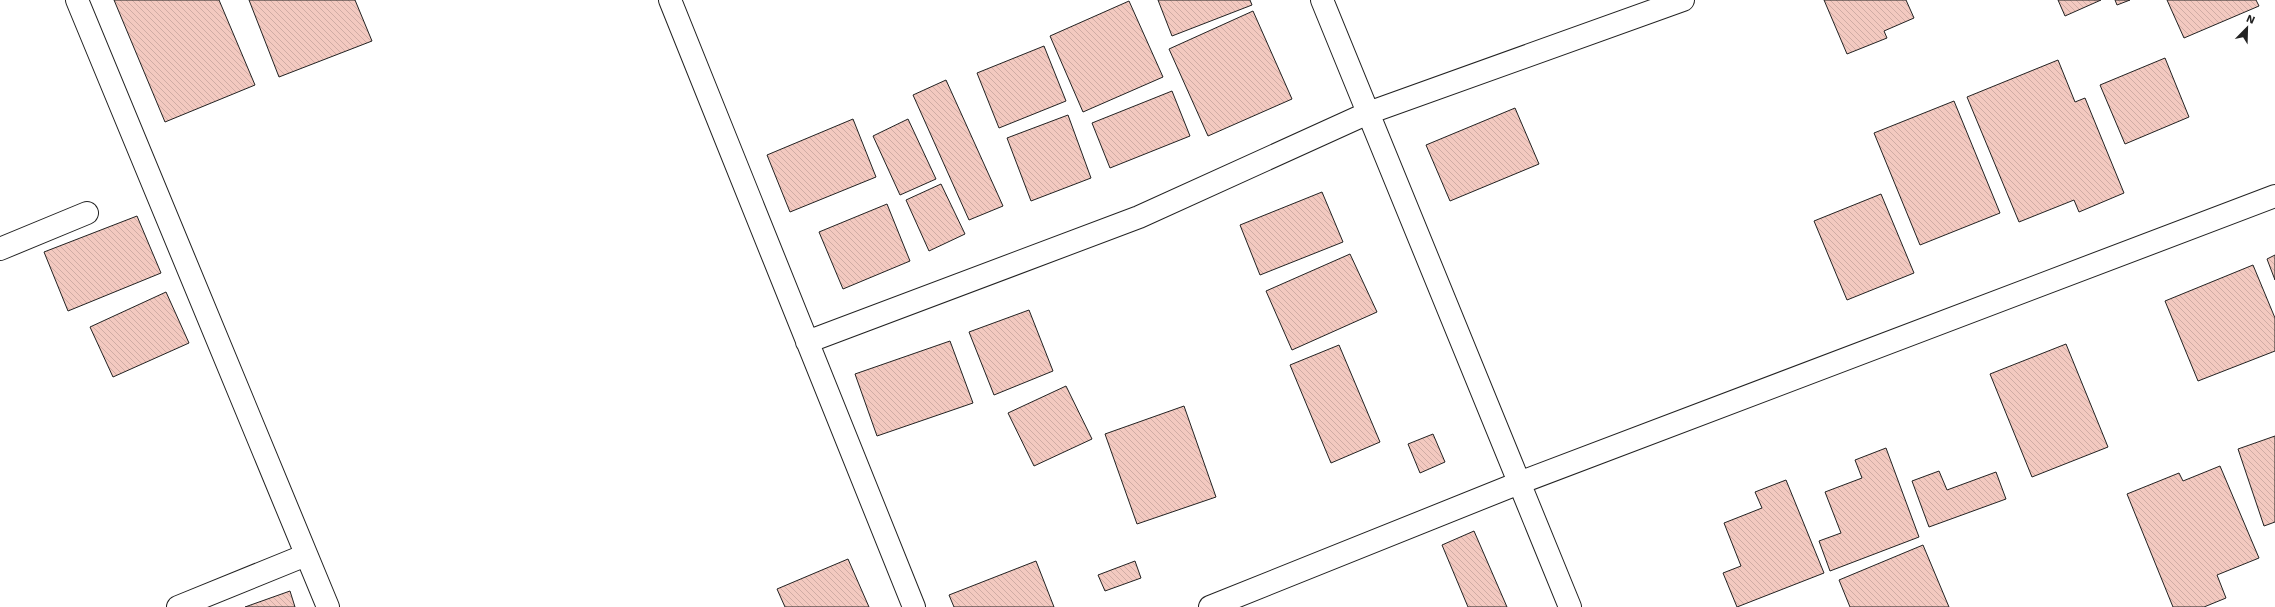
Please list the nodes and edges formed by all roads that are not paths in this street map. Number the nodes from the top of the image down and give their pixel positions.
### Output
1 (77, 0) edge
2 (670, 0) edge
3 (1322, 0) edge
4 (1683, 0) edge
5 (1368, 113) junction
6 (2275, 196) edge
7 (86, 213) dead end
8 (0, 250) edge
9 (807, 342) junction
10 (1519, 483) junction
11 (306, 555) junction
12 (178, 607) edge
13 (328, 607) edge
14 (914, 607) edge
15 (1210, 607) edge
16 (1570, 607) edge

1 - 11 street
2 - 9 street
3 - 5 street
4 - 5 street
5 - 9 street
5 - 10 street
6 - 10 street
7 - 8 street
9 - 14 street
10 - 15 street
10 - 16 street
11 - 12 street
11 - 13 street

